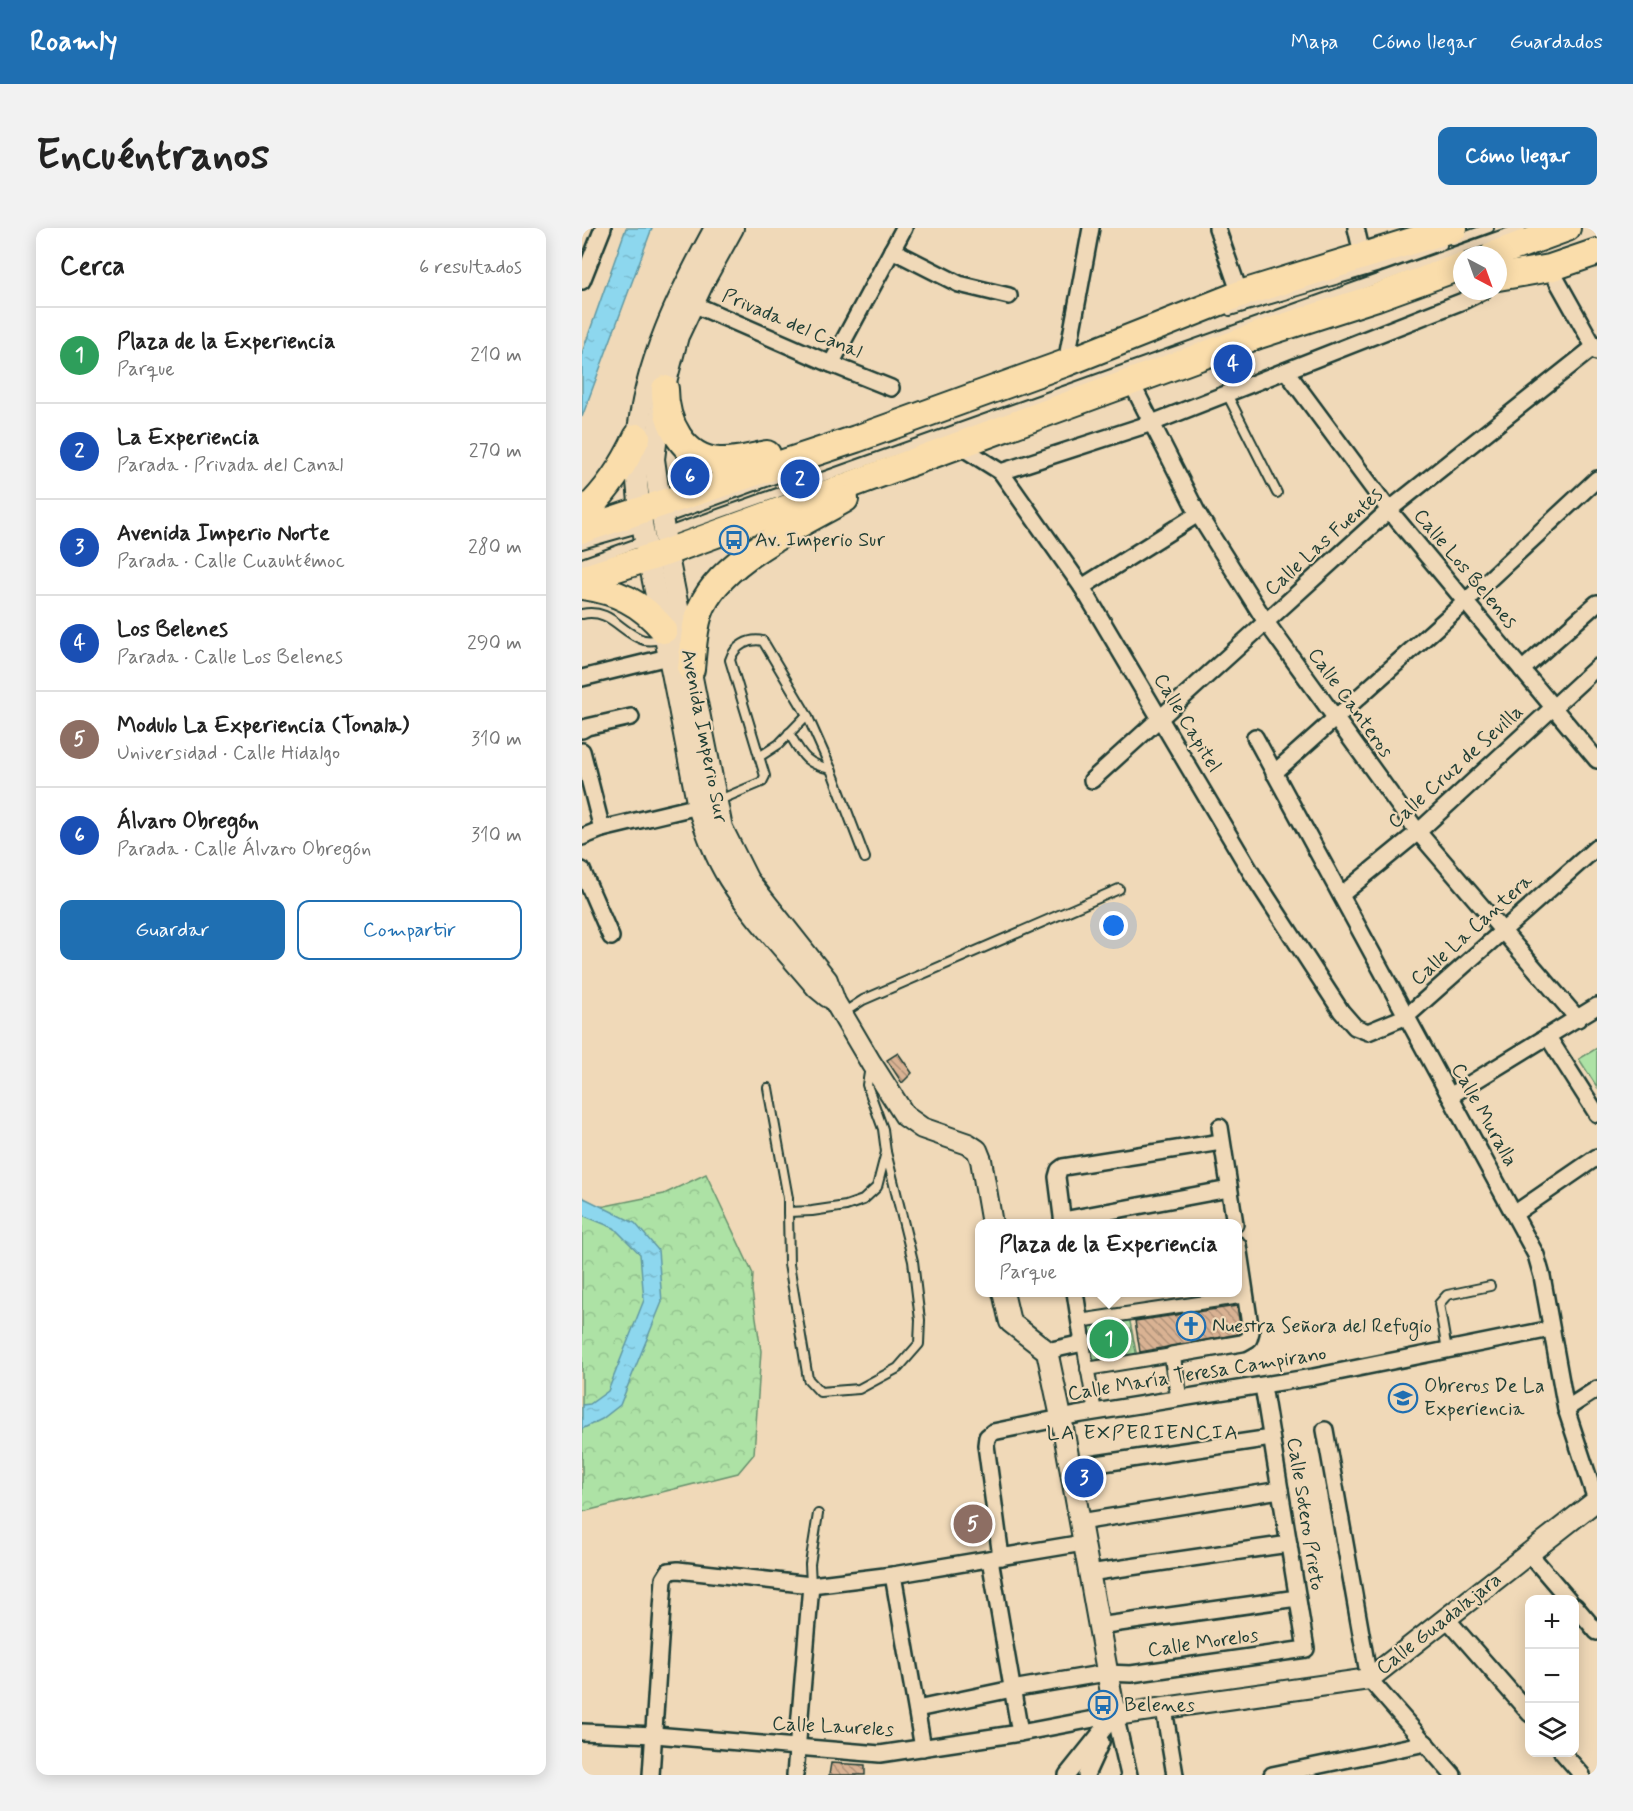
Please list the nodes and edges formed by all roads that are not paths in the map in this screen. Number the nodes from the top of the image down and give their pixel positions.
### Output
1 (603, 228) edge
2 (715, 228) edge
3 (733, 228) edge
4 (903, 228) edge
5 (1091, 228) edge
6 (1217, 228) edge
7 (1399, 228) edge
8 (1454, 228) edge
9 (1489, 228) edge
10 (1521, 228) edge
11 (1567, 228) edge
12 (1358, 236) edge
13 (892, 250) junction
14 (1507, 250) edge
15 (1597, 252) edge
16 (585, 263) edge
17 (1550, 268) junction
18 (1453, 269) edge
19 (1294, 277) junction
20 (1507, 278) edge
21 (582, 281) edge
22 (1453, 282) edge
23 (1240, 294) junction
24 (1009, 296) dead end
25 (1377, 297) junction
26 (1463, 300) edge
27 (686, 301) junction
28 (1219, 314) dead end
29 (1143, 342) dead end
30 (1595, 349) edge
31 (1066, 363) junction
32 (831, 364) junction
33 (1286, 371) junction
34 (1131, 382) junction
35 (891, 388) dead end
36 (665, 389) junction
37 (1227, 394) junction
38 (1001, 396) dead end
39 (1152, 423) junction
40 (637, 437) junction
41 (856, 438) junction
42 (958, 445) junction
43 (885, 471) junction
44 (1001, 472) junction
45 (789, 474) dead end
46 (1597, 479) edge
47 (1277, 493) dead end
48 (1389, 510) junction
49 (582, 514) edge
50 (1198, 514) junction
51 (582, 530) edge
52 (654, 530) junction
53 (582, 544) edge
54 (582, 563) edge
55 (582, 579) edge
56 (582, 586) edge
57 (1082, 587) junction
58 (1465, 602) junction
59 (1597, 603) edge
60 (582, 614) edge
61 (1266, 622) junction
62 (666, 642) junction
63 (1597, 667) edge
64 (691, 669) junction
65 (1522, 670) junction
66 (582, 678) edge
67 (1553, 707) junction
68 (807, 715) junction
69 (631, 717) dead end
70 (1160, 718) junction
71 (1335, 718) junction
72 (582, 730) edge
73 (789, 733) junction
74 (1255, 737) dead end
75 (582, 752) edge
76 (759, 757) junction
77 (1597, 760) edge
78 (831, 770) junction
79 (1274, 773) junction
80 (1092, 780) dead end
81 (707, 804) junction
82 (602, 829) junction
83 (1418, 832) junction
84 (582, 837) edge
85 (1597, 847) edge
86 (865, 858) dead end
87 (582, 870) edge
88 (1119, 889) dead end
89 (1341, 895) junction
90 (1503, 931) junction
91 (611, 937) dead end
92 (1597, 1006) edge
93 (839, 1008) junction
94 (1407, 1016) junction
95 (1578, 1018) junction
96 (1368, 1032) joint
97 (1548, 1037) junction
98 (871, 1063) junction
99 (768, 1088) dead end
100 (1450, 1096) junction
101 (1597, 1114) edge
102 (886, 1152) junction
103 (1597, 1157) edge
104 (1229, 1189) junction
105 (788, 1212) junction
106 (1514, 1214) junction
107 (991, 1219) edge
108 (1063, 1219) edge
109 (1078, 1219) edge
110 (1234, 1219) edge
111 (1242, 1270) edge
112 (1490, 1286) dead end
113 (1246, 1296) junction
114 (1004, 1297) edge
115 (1076, 1297) edge
116 (1239, 1297) edge
117 (1242, 1297) edge
118 (1079, 1321) junction
119 (1551, 1329) junction
120 (1083, 1344) junction
121 (1447, 1350) junction
122 (1047, 1351) junction
123 (1172, 1355) junction
124 (1087, 1369) junction
125 (1263, 1386) junction
126 (1597, 1389) edge
127 (1179, 1398) junction
128 (1566, 1409) junction
129 (1095, 1412) junction
130 (1062, 1418) junction
131 (1325, 1430) dead end
132 (1271, 1438) junction
133 (1070, 1468) junction
134 (1280, 1490) junction
135 (1596, 1501) edge
136 (818, 1514) dead end
137 (1080, 1522) junction
138 (1083, 1543) junction
139 (1288, 1544) junction
140 (1528, 1552) junction
141 (996, 1558) junction
142 (1089, 1573) junction
143 (893, 1575) junction
144 (811, 1585) junction
145 (1566, 1595) edge
146 (1297, 1598) junction
147 (1579, 1611) edge
148 (1447, 1619) junction
149 (1098, 1626) junction
150 (1597, 1632) edge
151 (1306, 1649) joint
152 (1107, 1673) junction
153 (1369, 1678) junction
154 (1012, 1689) junction
155 (1525, 1708) edge
156 (917, 1709) junction
157 (1164, 1709) junction
158 (1112, 1719) junction
159 (582, 1732) edge
160 (1020, 1733) junction
161 (655, 1735) junction
162 (1425, 1743) junction
163 (798, 1747) junction
164 (923, 1748) junction
165 (1566, 1757) edge
166 (651, 1775) edge
167 (795, 1775) edge
168 (1067, 1775) edge
169 (1086, 1775) edge
170 (1129, 1775) edge
171 (1175, 1775) edge
172 (1272, 1775) edge
173 (1453, 1775) edge
174 (1582, 1775) edge

1 - 16 street
2 - 27 street
3 - 27 street
4 - 13 street
5 - 31 street
6 - 23 street
7 - 12 highway
8 - 19 highway
9 - 28 lane
10 - 52 lane
11 - 14 highway
12 - 19 highway
13 - 24 street
13 - 32 street
15 - 17 highway
16 - 21 street
17 - 20 highway
17 - 30 street
18 - 25 highway
19 - 23 highway
22 - 25 highway
23 - 31 highway
25 - 34 highway
26 - 33 street
27 - 32 street, Privada del Canal
27 - 36 street
27 - 40 street
29 - 38 lane
30 - 48 street, Calle Las Fuentes
31 - 41 highway
32 - 35 street, Privada del Canal
33 - 37 street
33 - 48 street, Calle Los Belenes
34 - 39 street, Calle Canteros
34 - 42 highway
36 - 41 highway
36 - 52 street
37 - 39 street
37 - 47 lane
39 - 44 street
39 - 50 street, Calle Canteros
40 - 49 highway
40 - 52 street
41 - 52 highway
42 - 43 highway
42 - 44 street, Calle Capitel
43 - 52 highway
43 - 64 highway
44 - 57 street, Calle Capitel
45 - 52 lane
46 - 58 street
48 - 58 street, Calle Los Belenes
48 - 61 street, Calle Las Fuentes
50 - 57 street
50 - 61 street, Calle Canteros
51 - 52 highway
52 - 53 lane
52 - 54 lane
52 - 55 highway
52 - 62 street, Avenida Imperio Sur
52 - 64 street, Avenida Imperio Sur
56 - 62 highway
57 - 70 street, Calle Capitel
58 - 65 street, Calle Los Belenes
58 - 71 street
59 - 65 street
60 - 62 lane
61 - 70 street, Calle Las Fuentes
61 - 71 street, Calle Canteros
62 - 66 street
62 - 81 street, Avenida Imperio Sur
63 - 67 street, Calle Cruz de Sevilla
64 - 81 street, Avenida Imperio Sur
65 - 67 street, Calle Los Belenes
67 - 77 street, Calle Los Belenes
67 - 83 street, Calle Cruz de Sevilla
68 - 73 lane
68 - 76 lane
68 - 78 lane
69 - 72 street
70 - 80 street, Calle Las Fuentes
70 - 96 street, Calle Capitel
71 - 79 street
71 - 83 street, Calle Canteros
73 - 76 lane
73 - 78 lane
74 - 79 street, Calle Muralla
75 - 82 street
76 - 81 lane
78 - 86 lane
79 - 89 street, Calle Muralla
81 - 82 street
81 - 93 street, Avenida Imperio Sur
82 - 84 street
83 - 89 street, Calle Cruz de Sevilla
83 - 90 street, Calle Canteros
85 - 90 street, Calle La Cantera
87 - 91 street
88 - 93 lane
89 - 94 street, Calle Muralla
90 - 94 street, Calle La Cantera
90 - 95 street, Calle Canteros
92 - 95 street
93 - 98 street, Avenida Imperio Sur
94 - 96 street, Calle La Cantera
94 - 100 street, Calle Muralla
95 - 97 street
97 - 100 street
97 - 101 street
98 - 102 lane
98 - 107 street, Avenida Imperio Sur
99 - 105 lane
100 - 106 street, Calle Muralla
102 - 105 lane
102 - 105 lane
103 - 106 street
104 - 108 street
104 - 109 street
104 - 110 street
106 - 119 street, Calle Muralla
111 - 113 street
112 - 121 lane
113 - 117 street
113 - 123 street
114 - 122 street
115 - 118 street
116 - 118 street
118 - 120 street
119 - 121 street, Calle María Teresa Campirano
119 - 128 street, Calle Muralla
120 - 122 street
120 - 124 street
121 - 125 street, Calle María Teresa Campirano
122 - 130 street
123 - 124 street
123 - 127 street
124 - 129 street
125 - 127 street, Calle María Teresa Campirano
125 - 132 street, Calle Sotero Prieto
126 - 128 street
127 - 129 street, Calle María Teresa Campirano
128 - 135 street, Calle Muralla
129 - 130 street, Calle María Teresa Campirano
130 - 133 street
130 - 141 street, Calle María Teresa Campirano
131 - 153 street
132 - 133 street
132 - 134 street, Calle Sotero Prieto
133 - 137 street
134 - 137 street
134 - 139 street, Calle Sotero Prieto
135 - 140 street, Calle Guadalajara
136 - 144 lane
137 - 138 street
138 - 141 street
138 - 142 street
139 - 142 street
139 - 146 street, Calle Sotero Prieto
140 - 145 street
140 - 148 street, Calle Guadalajara
141 - 143 street
141 - 154 street
142 - 149 street
143 - 144 street
143 - 156 street
144 - 161 street
144 - 163 street
146 - 149 street
146 - 151 street, Calle Sotero Prieto
147 - 150 street
148 - 153 street, Calle Guadalajara
148 - 155 street
149 - 152 street
151 - 152 street, Calle Morelos
152 - 154 street, Calle Morelos
152 - 158 street
153 - 157 street, Calle Guadalajara
153 - 162 street
154 - 156 street, Calle Morelos
154 - 160 street
156 - 164 street
157 - 158 street, Calle Guadalajara
157 - 171 street
158 - 160 street, Calle Laureles
158 - 168 street
158 - 169 street
158 - 170 street
159 - 161 street, Calle Laureles
160 - 164 street, Calle Laureles
161 - 163 street, Calle Laureles
161 - 166 street
162 - 172 street
162 - 173 street
163 - 164 street, Calle Laureles
163 - 167 street
165 - 174 street

